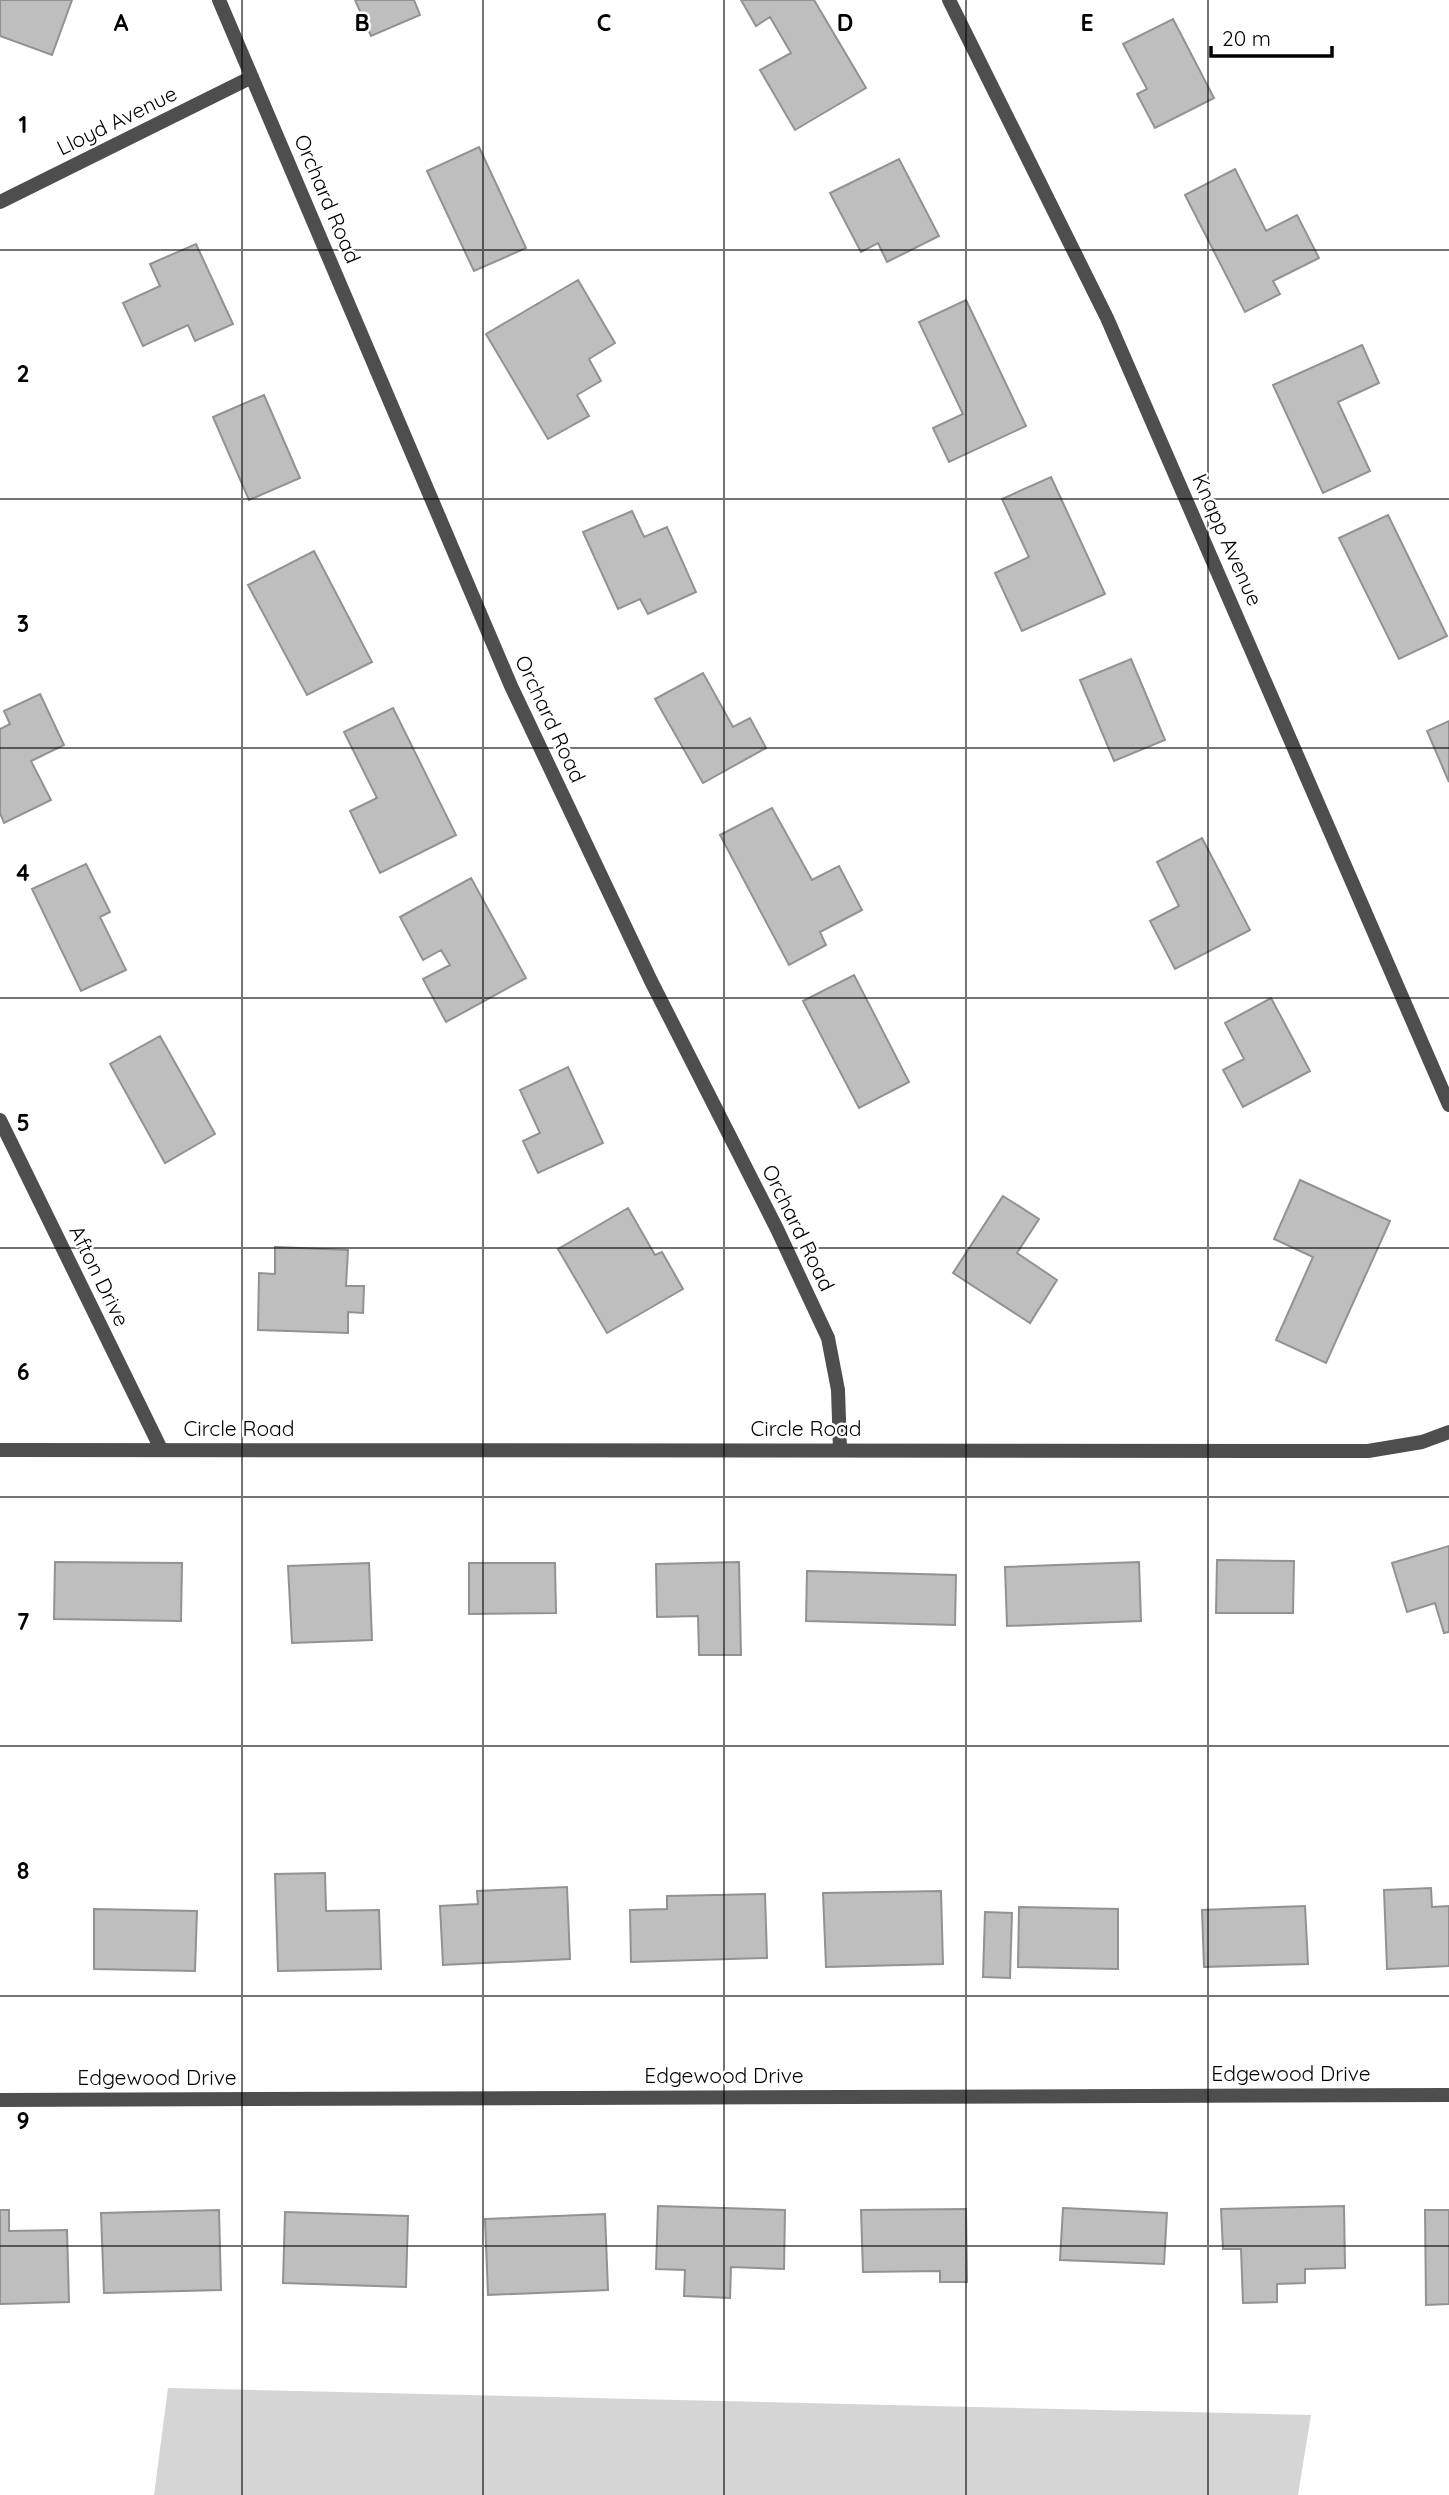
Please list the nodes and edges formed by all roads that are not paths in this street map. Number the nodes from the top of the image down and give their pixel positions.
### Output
1 (219, 0) edge
2 (949, 0) edge
3 (252, 77) junction
4 (0, 202) edge
5 (1449, 1105) edge
6 (0, 1120) edge
7 (1449, 1432) edge
8 (161, 1449) junction
9 (0, 1450) edge
10 (840, 1450) junction
11 (1449, 2095) edge
12 (0, 2100) edge

1 - 3 street, Orchard Road
2 - 5 street, Knapp Avenue
3 - 4 street, Lloyd Avenue
3 - 10 street, Orchard Road
6 - 8 street, Afton Drive
7 - 10 street, Circle Road
8 - 9 street
8 - 10 street, Circle Road
11 - 12 street, Edgewood Drive

